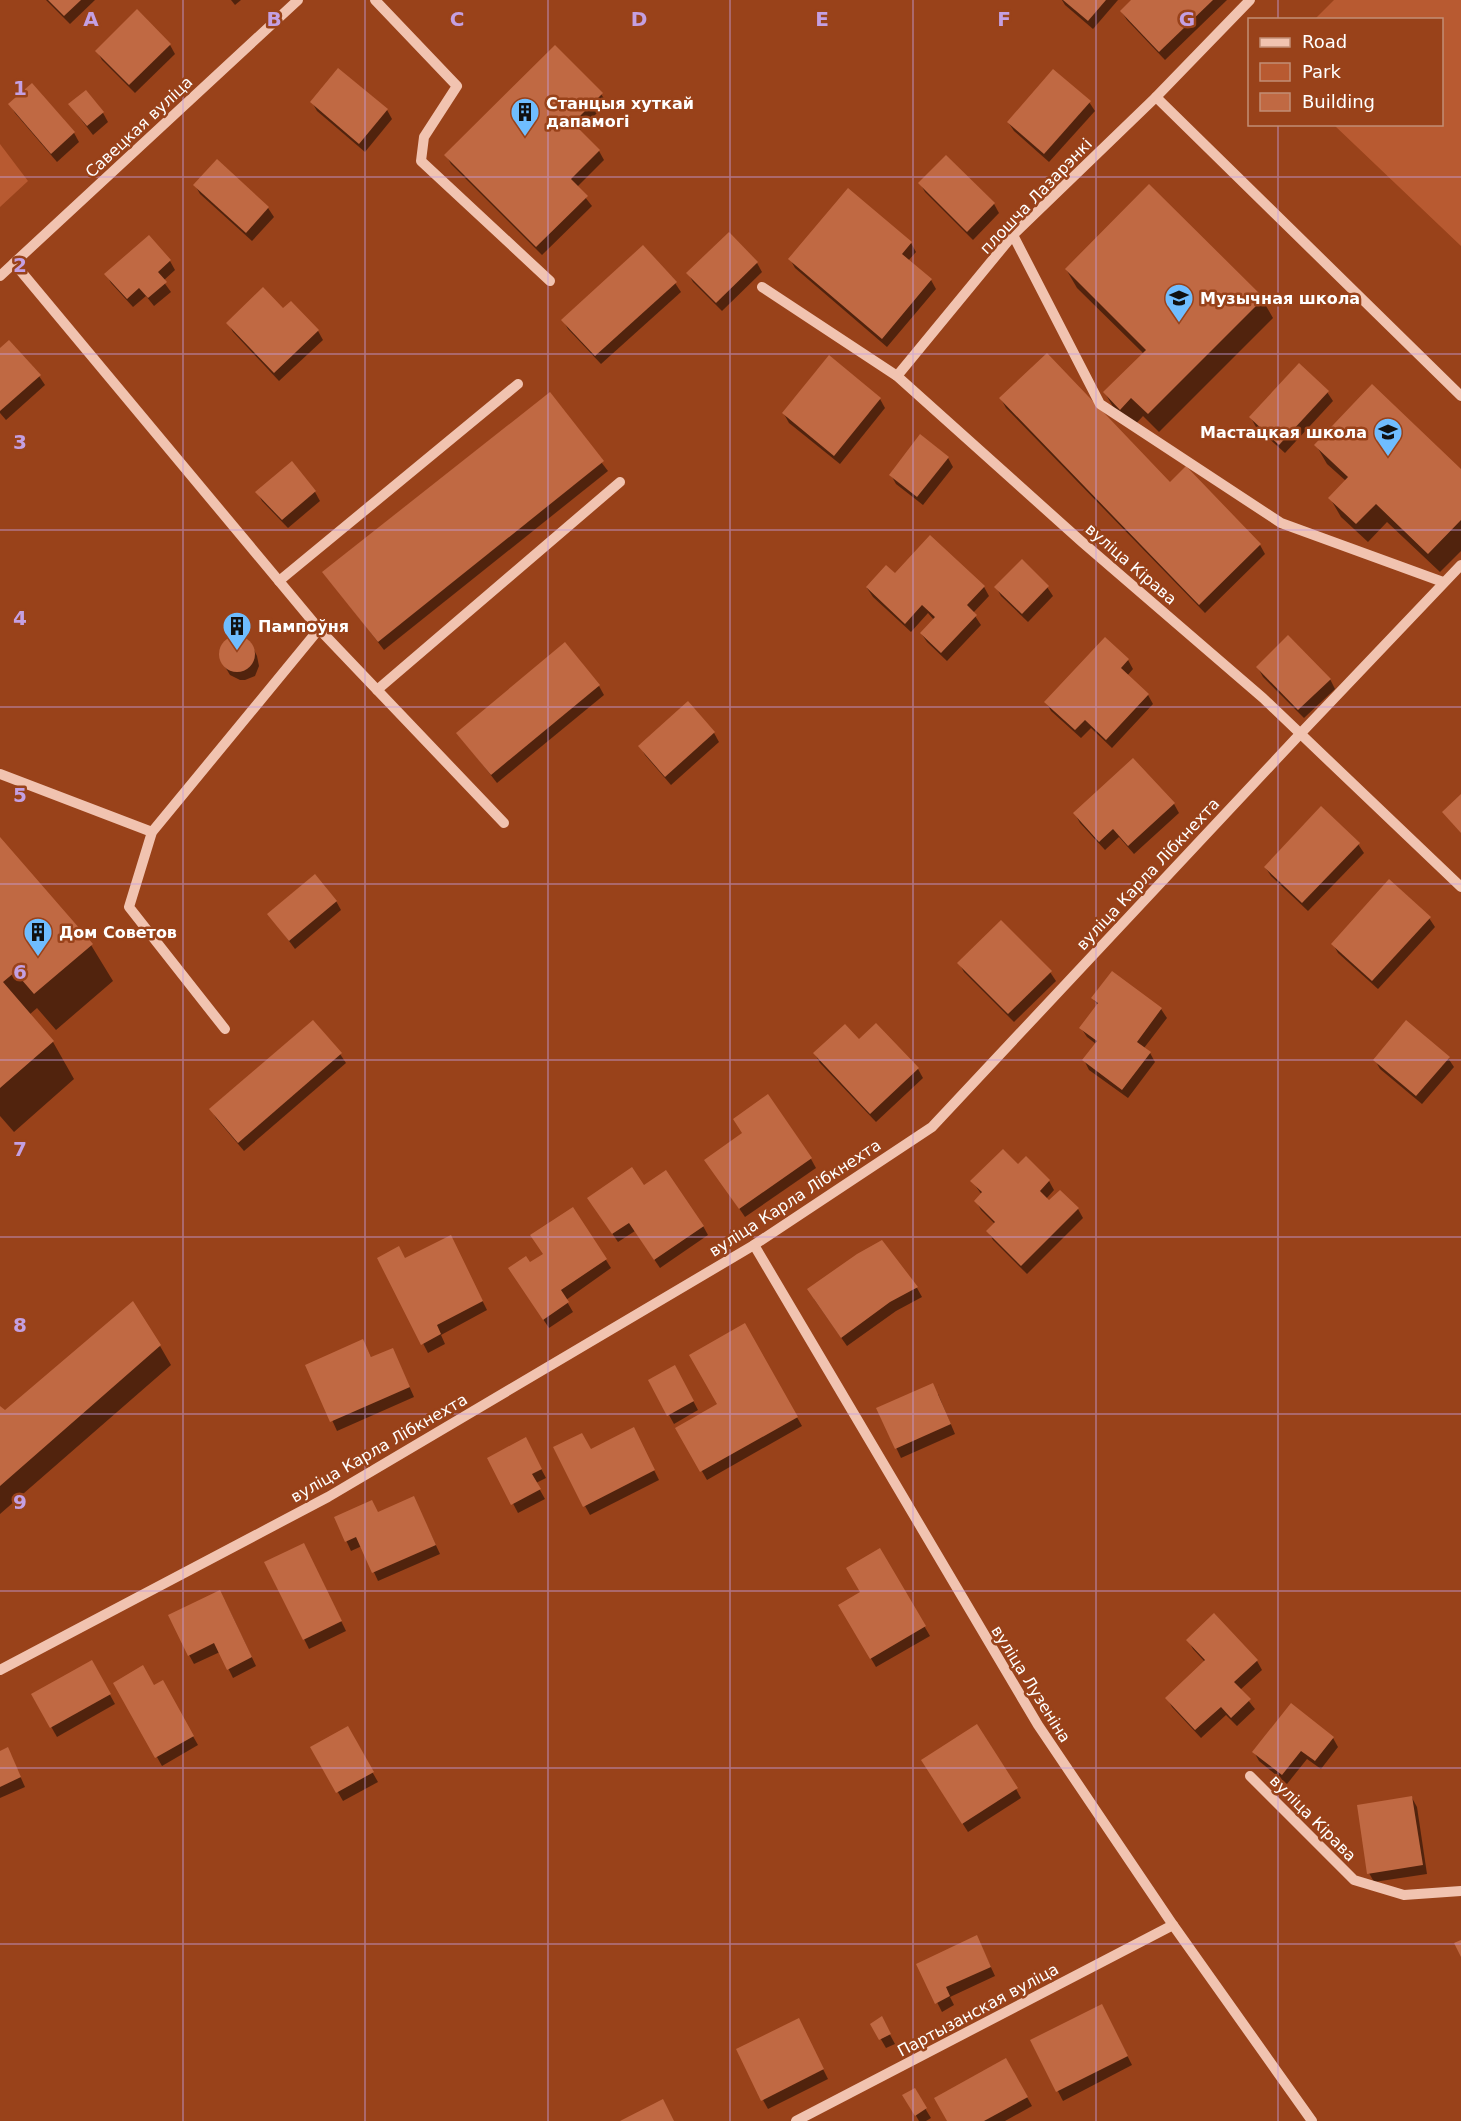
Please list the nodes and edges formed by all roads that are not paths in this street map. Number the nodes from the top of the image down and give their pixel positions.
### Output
1 (298, 0) edge
2 (375, 0) edge
3 (1250, 0) edge
4 (1156, 97) junction
5 (1013, 235) junction
6 (14, 263) junction
7 (0, 276) edge
8 (550, 281) dead end
9 (762, 287) dead end
10 (897, 376) junction
11 (518, 384) dead end
12 (1461, 396) edge
13 (620, 482) dead end
14 (1461, 565) edge
15 (279, 581) junction
16 (1443, 582) junction
17 (319, 629) junction
18 (377, 690) junction
19 (1300, 733) junction
20 (0, 774) edge
21 (504, 823) dead end
22 (152, 832) junction
23 (1461, 887) edge
24 (225, 1029) dead end
25 (754, 1245) junction
26 (0, 1670) edge
27 (1250, 1776) dead end
28 (1461, 1891) edge
29 (1173, 1925) junction
30 (796, 2121) edge
31 (1312, 2121) edge

1 - 6 street, Савецкая вуліца
2 - 8 street
3 - 4 street, плошча Лазарэнкі
4 - 5 street, плошча Лазарэнкі
4 - 12 street
5 - 10 street, плошча Лазарэнкі
5 - 16 street
6 - 7 street, Савецкая вуліца
6 - 15 street
9 - 10 street, вуліца Кірава
10 - 19 street, вуліца Кірава
11 - 15 street
13 - 18 street
14 - 16 street, вуліца Карла Лібкнехта
15 - 17 street
16 - 19 street, вуліца Карла Лібкнехта
17 - 18 street
17 - 22 street
18 - 21 street
19 - 23 street, вуліца Кірава
19 - 25 street, вуліца Карла Лібкнехта
20 - 22 street
22 - 24 street
25 - 26 street, вуліца Карла Лібкнехта
25 - 29 street, вуліца Лузеніна
27 - 28 street, вуліца Кірава
29 - 30 street, Партызанская вуліца
29 - 31 street, вуліца Лузеніна

